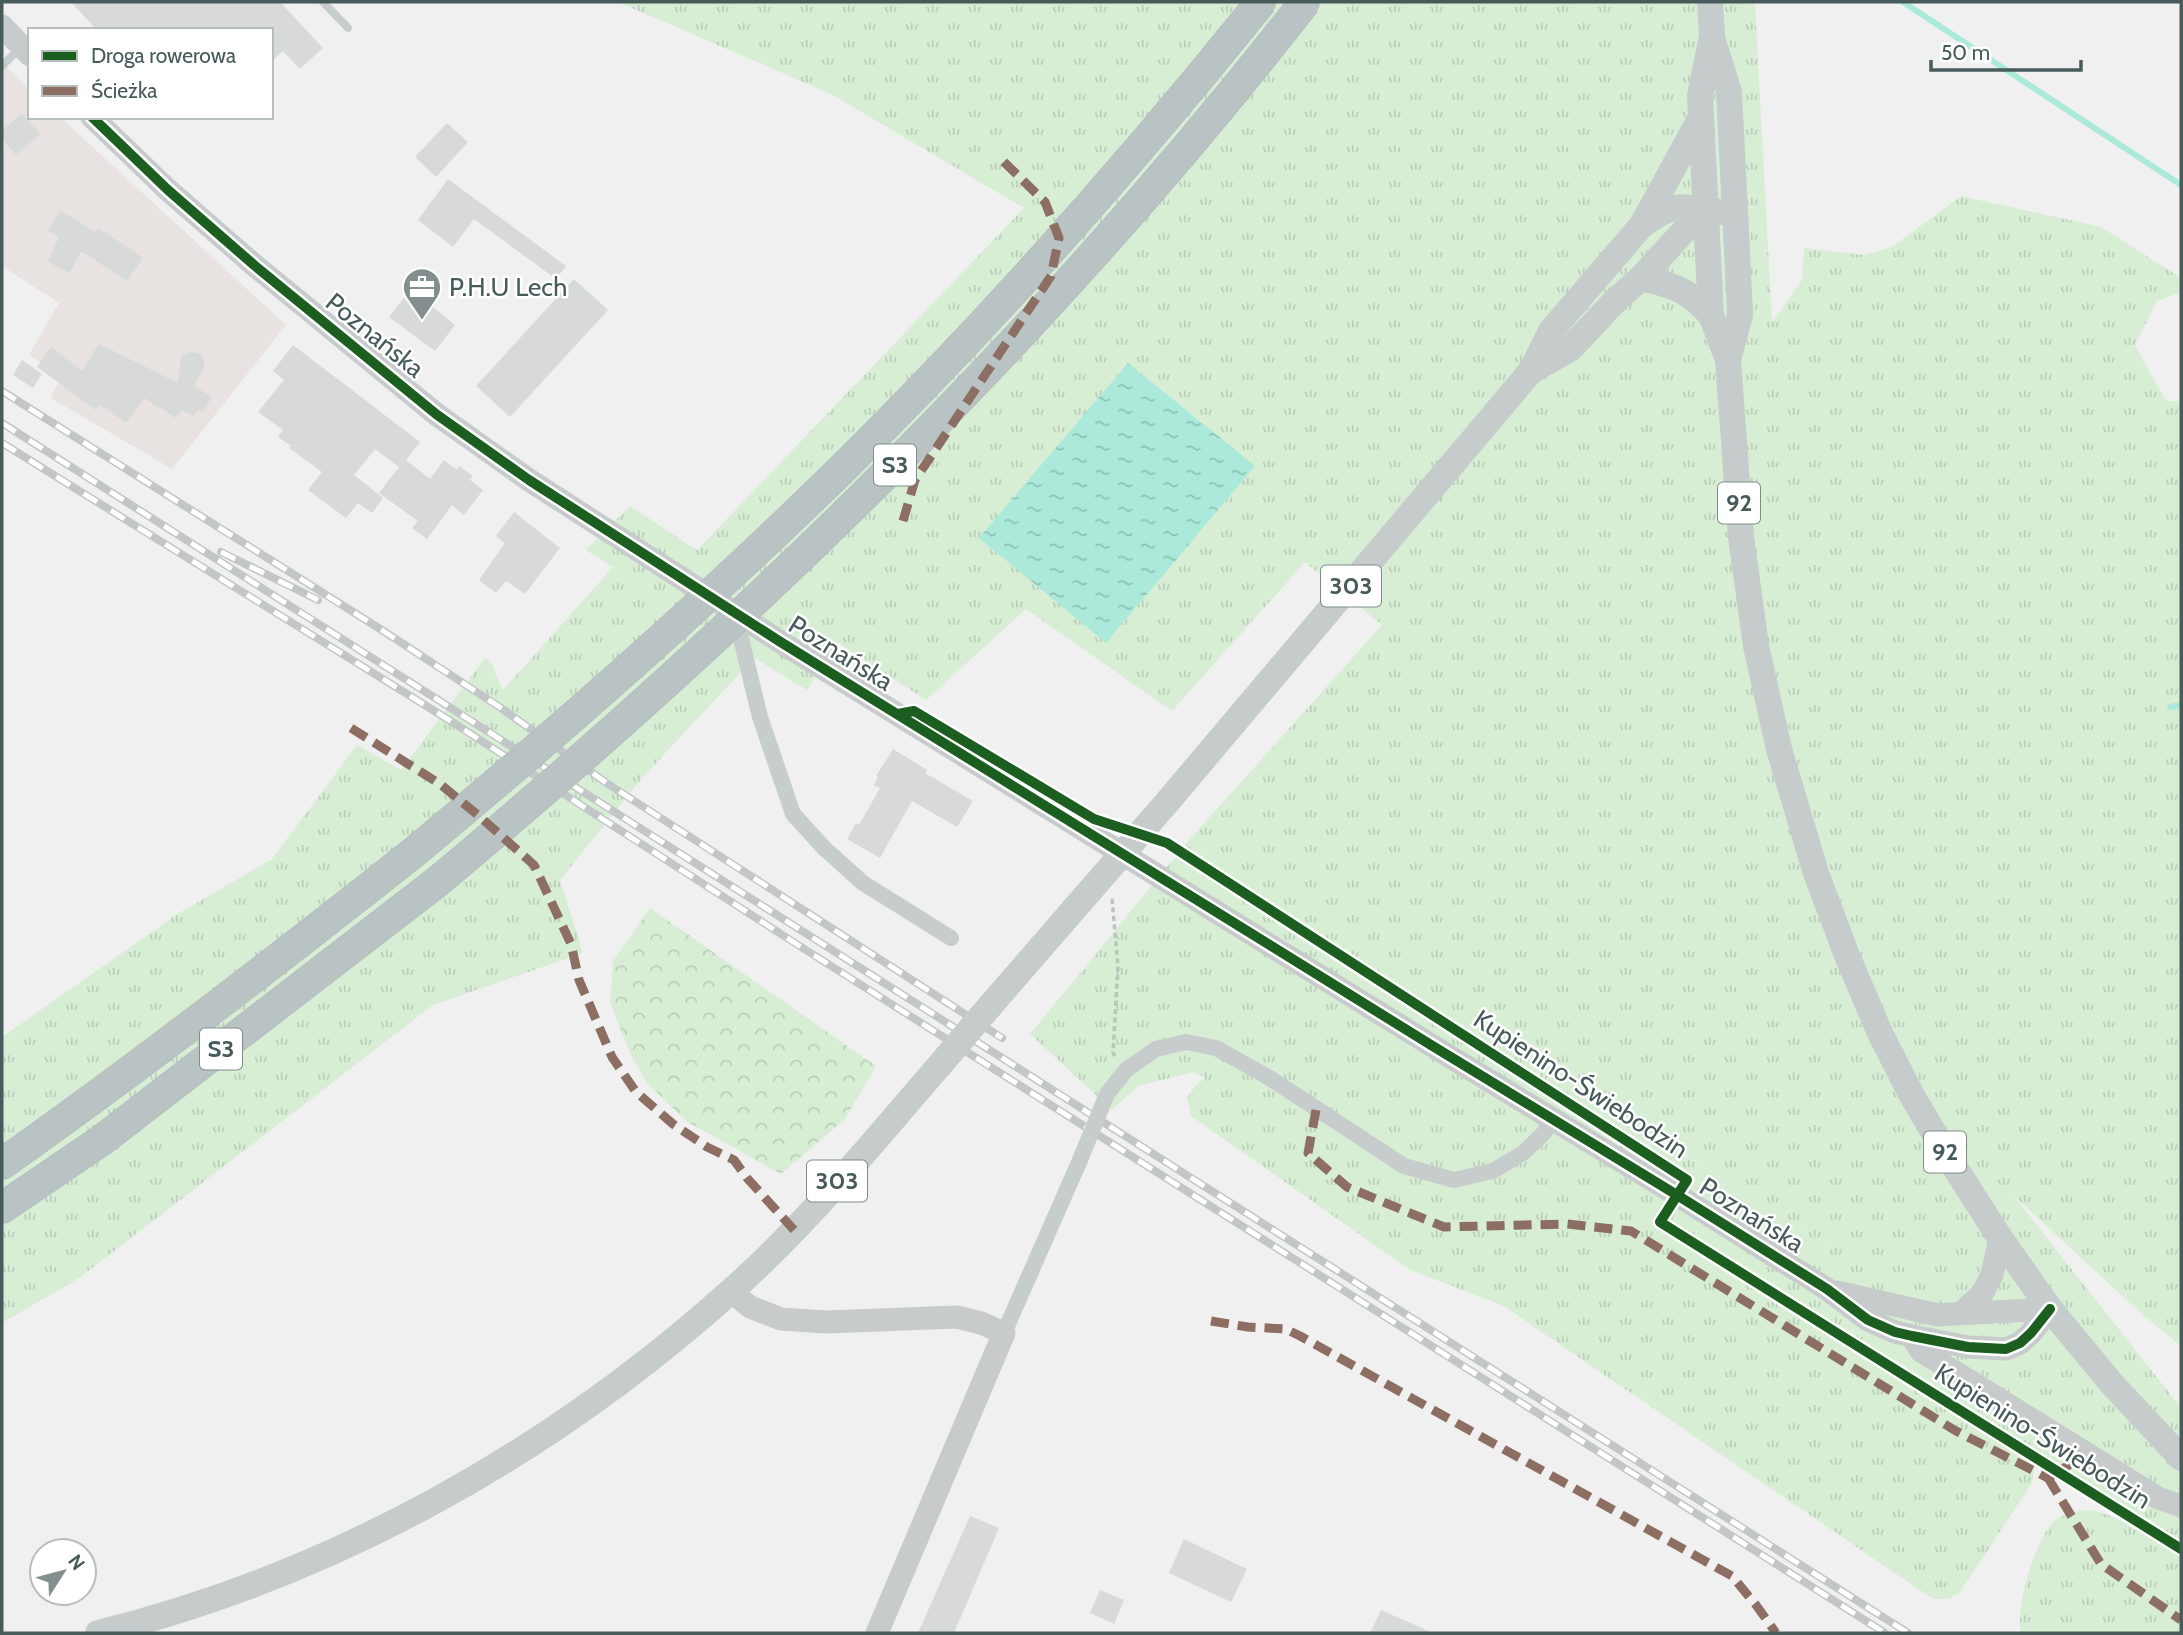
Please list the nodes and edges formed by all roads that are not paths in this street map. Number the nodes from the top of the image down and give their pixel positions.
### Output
1 (323, 2) edge
2 (1261, 2) edge
3 (1306, 2) edge
4 (1710, 2) edge
5 (2, 26) edge
6 (348, 28) dead end
7 (1712, 36) junction
8 (26, 51) edge
9 (2, 66) edge
10 (1700, 118) junction
11 (94, 119) edge
12 (1735, 211) junction
13 (1705, 213) junction
14 (1642, 225) junction
15 (1641, 278) junction
16 (1712, 315) junction
17 (1728, 360) junction
18 (1531, 371) junction
19 (734, 613) junction
20 (951, 939) dead end
21 (1554, 1119) junction
22 (2, 1164) edge
23 (2, 1208) edge
24 (2000, 1238) junction
25 (1827, 1289) junction
26 (731, 1292) junction
27 (2050, 1309) junction
28 (1961, 1313) junction
29 (1004, 1333) junction
30 (1912, 1336) junction
31 (2181, 1458) edge
32 (2181, 1506) edge
33 (98, 1633) edge
34 (877, 1633) edge

1 - 6 lane
2 - 22 highway, S3, bridge
3 - 23 highway, S3, bridge
4 - 7 main road, 92
5 - 8 street
7 - 10 main road, 92
7 - 12 main road, 92
8 - 9 lane
10 - 13 main road, 92
10 - 14 main road, 303
11 - 19 street, Poznańska
12 - 13 main road, 303
12 - 17 main road, 92
13 - 14 main road, 303
13 - 15 main road, 303
13 - 16 main road, 92
14 - 18 main road, 303
15 - 16 main road
15 - 18 main road, 303
16 - 17 main road, 92
17 - 24 main road, 92
18 - 26 main road, 303, bridge
19 - 20 street
19 - 21 street, Poznańska
21 - 25 street, Poznańska
21 - 29 street, bridge
24 - 27 main road, 92
24 - 28 street
25 - 28 street, Poznańska
25 - 30 street, Poznańska
26 - 29 street
26 - 33 main road
27 - 28 street, Poznańska
27 - 30 street, Poznańska
27 - 31 main road, 92
29 - 34 street
30 - 32 street, Poznańska

